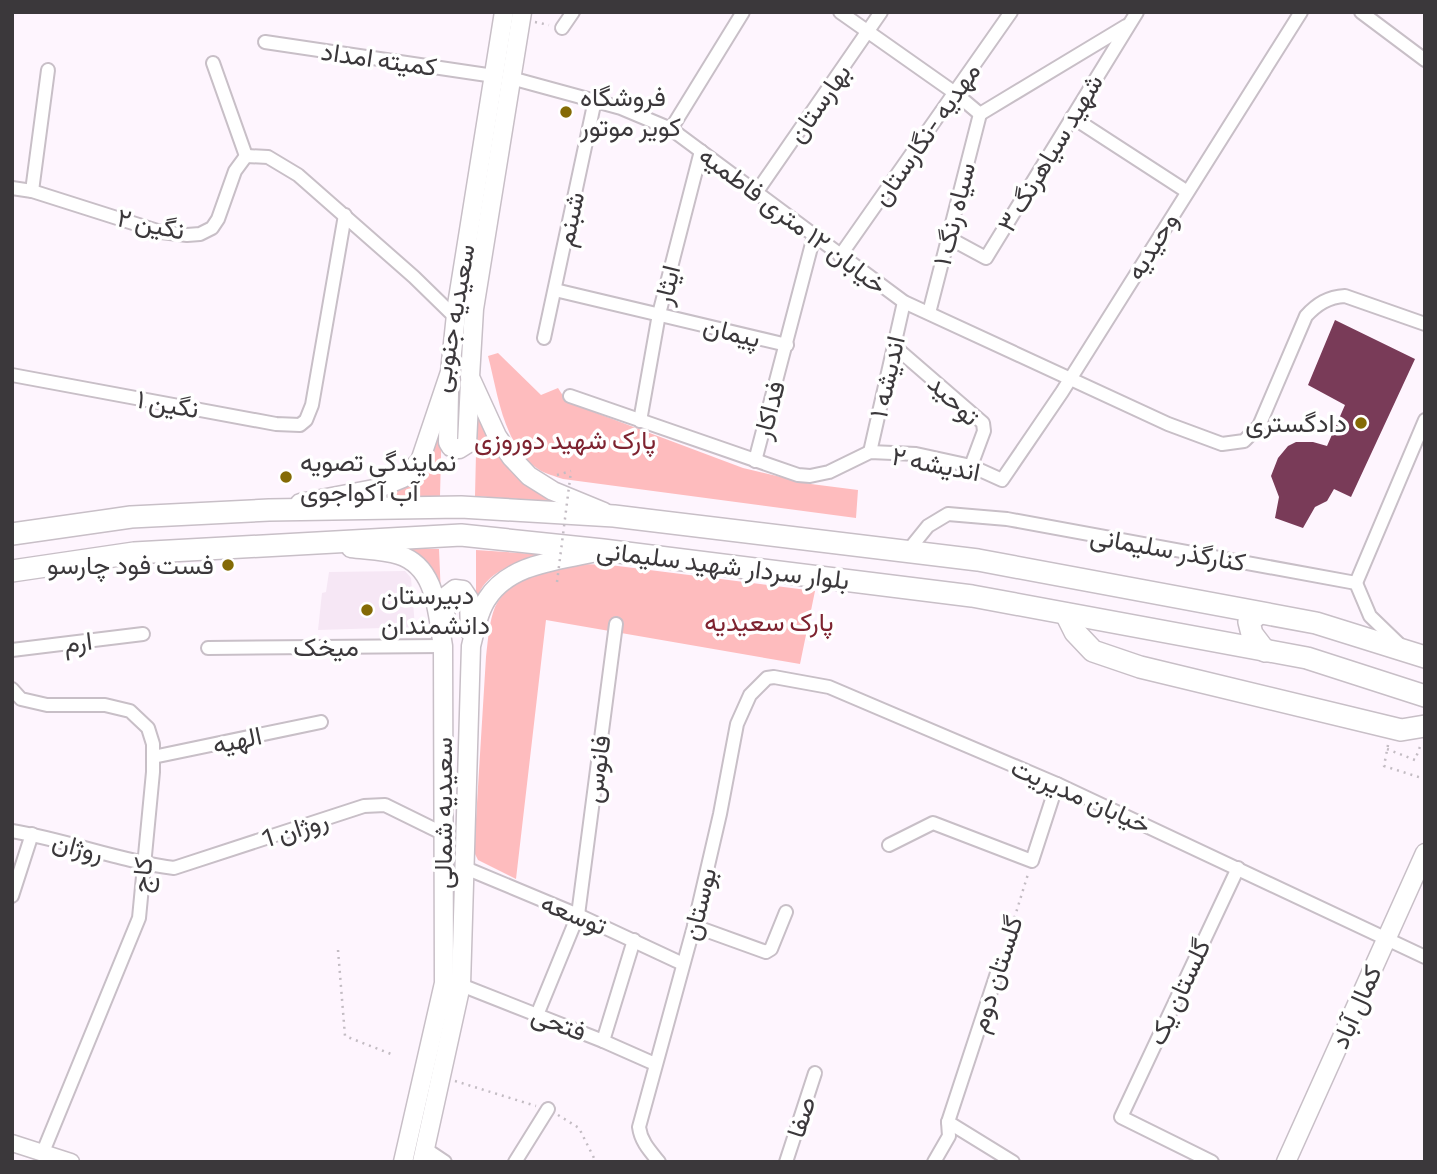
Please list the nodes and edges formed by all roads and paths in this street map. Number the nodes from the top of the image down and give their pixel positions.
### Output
1 (573, 12) edge
2 (743, 12) edge
3 (840, 12) edge
4 (881, 12) edge
5 (1011, 12) edge
6 (1137, 12) edge
7 (1301, 12) edge
8 (1361, 12) edge
9 (516, 14) edge
10 (1128, 25) junction
11 (562, 28) joint
12 (869, 32) junction
13 (265, 42) dead end
14 (1425, 60) edge
15 (213, 63) dead end
16 (48, 70) dead end
17 (503, 77) junction
18 (955, 93) junction
19 (596, 100) junction
20 (980, 114) junction
21 (1072, 117) junction
22 (671, 129) junction
23 (701, 151) junction
24 (246, 156) junction
25 (12, 188) edge
26 (32, 191) junction
27 (1186, 191) junction
28 (756, 192) junction
29 (345, 215) junction
30 (814, 236) junction
31 (948, 238) junction
32 (841, 256) junction
33 (555, 290) junction
34 (904, 302) junction
35 (929, 313) junction
36 (659, 314) junction
37 (455, 317) junction
38 (1425, 324) edge
39 (544, 338) dead end
40 (787, 345) junction
41 (894, 346) junction
42 (450, 372) junction
43 (12, 375) edge
44 (470, 377) junction
45 (1070, 378) junction
46 (570, 396) dead end
47 (1425, 420) edge
48 (640, 421) junction
49 (870, 452) junction
50 (755, 461) junction
51 (971, 466) junction
52 (571, 471) dead end
53 (1002, 480) joint
54 (269, 510) junction
55 (614, 516) junction
56 (12, 534) edge
57 (323, 544) junction
58 (603, 550) junction
59 (907, 552) junction
60 (12, 571) edge
61 (556, 582) dead end
62 (1356, 583) junction
63 (1186, 599) junction
64 (1259, 613) junction
65 (1066, 614) junction
66 (617, 624) dead end
67 (143, 634) dead end
68 (1182, 635) junction
69 (443, 646) junction
70 (471, 646) junction
71 (208, 648) dead end
72 (12, 650) edge
73 (1265, 651) junction
74 (1417, 655) edge
75 (767, 678) joint
76 (12, 689) edge
77 (1425, 696) edge
78 (321, 722) dead end
79 (1425, 726) edge
80 (1394, 728) junction
81 (1425, 734) edge
82 (1387, 749) junction
83 (153, 758) junction
84 (1425, 779) edge
85 (1056, 784) junction
86 (12, 831) edge
87 (32, 834) junction
88 (444, 834) junction
89 (889, 845) dead end
90 (1425, 853) edge
91 (1032, 861) junction
92 (143, 864) junction
93 (463, 867) junction
94 (1238, 868) junction
95 (12, 896) edge
96 (786, 912) dead end
97 (578, 915) junction
98 (694, 926) junction
99 (1387, 939) junction
100 (634, 940) junction
101 (338, 950) dead end
102 (1425, 957) edge
103 (683, 964) junction
104 (998, 970) joint
105 (461, 985) junction
106 (537, 1015) junction
107 (603, 1041) junction
108 (391, 1054) dead end
109 (655, 1064) junction
110 (816, 1073) dead end
111 (440, 1076) junction
112 (548, 1110) junction
113 (948, 1122) junction
114 (12, 1143) edge
115 (43, 1152) junction
116 (414, 1154) edge
117 (71, 1162) edge
118 (445, 1162) edge
119 (516, 1162) edge
120 (596, 1162) edge
121 (659, 1162) edge
122 (786, 1162) edge
123 (934, 1162) edge
124 (1013, 1162) edge
125 (1212, 1162) edge
126 (1286, 1162) edge

1 - 11 street
2 - 22 street
3 - 12 street
4 - 12 street, بهارستان
5 - 18 street, مهدیه -نگارستان
6 - 10 street, شهید سیاهرنگ ۳
7 - 27 street, وحیدیه
8 - 14 street
9 - 11 path
9 - 17 main road, سعیدیه جنوبی
10 - 20 street
10 - 21 street, شهید سیاهرنگ ۳
12 - 18 street
12 - 28 street, بهارستان
13 - 17 street, کمیته امداد
15 - 24 street
16 - 26 street
17 - 19 street, خیابان ۱۲ متری فاطمیه
17 - 37 main road, سعیدیه جنوبی
17 - 44 main road, سعیدیه جنوبی
18 - 20 street
18 - 32 street, مهدیه -نگارستان
19 - 22 street, خیابان ۱۲ متری فاطمیه
19 - 33 street, شبنم
20 - 31 street, سیاه رنگ ۱
21 - 27 street
21 - 31 street, شهید سیاهرنگ ۳
22 - 23 street, خیابان ۱۲ متری فاطمیه
23 - 28 street, خیابان ۱۲ متری فاطمیه
23 - 36 street, ایثار
24 - 26 street, نگین ۲
24 - 29 street
25 - 26 street, نگین ۲
27 - 45 street, وحیدیه
28 - 30 street, خیابان ۱۲ متری فاطمیه
29 - 37 street
29 - 43 street, نگین ۱
30 - 32 street, خیابان ۱۲ متری فاطمیه
30 - 40 street, فداکار
31 - 35 street, سیاه رنگ ۱
32 - 34 street, خیابان ۱۲ متری فاطمیه
33 - 36 street, پیمان
33 - 39 street, شبنم
34 - 35 street, خیابان ۱۲ متری فاطمیه
34 - 41 street, اندیشه ۱
35 - 45 street, خیابان ۱۲ متری فاطمیه
36 - 40 street, پیمان
36 - 48 street, ایثار
37 - 42 main road, سعیدیه جنوبی
38 - 45 street, خیابان ۱۲ متری فاطمیه
40 - 50 street, فداکار
41 - 49 street, اندیشه ۱
41 - 51 street, توحید
42 - 44 main road
42 - 54 main road, سعیدیه جنوبی
44 - 55 main road, سعیدیه جنوبی
45 - 53 street, وحیدیه
46 - 48 street
47 - 62 street
48 - 50 street
49 - 50 street
49 - 51 street, اندیشه ۲
51 - 53 street, اندیشه ۲
52 - 61 path, bridge
54 - 55 highway, بلوار سردار شهید سلیمانی
54 - 56 highway, بلوار سردار شهید سلیمانی
55 - 59 highway, بلوار سردار شهید سلیمانی
57 - 58 highway, بلوار سردار شهید سلیمانی
57 - 60 highway, بلوار سردار شهید سلیمانی
57 - 69 main road, سعیدیه شمالی
58 - 65 highway, بلوار سردار شهید سلیمانی
58 - 70 main road, سعیدیه شمالی
59 - 62 street, کنارگذر سلیمانی
59 - 63 highway, بلوار سردار شهید سلیمانی
62 - 74 street
63 - 64 highway, بلوار سردار شهید سلیمانی
63 - 68 highway
64 - 73 highway
64 - 74 highway, بلوار سردار شهید سلیمانی
65 - 68 highway, بلوار سردار شهید سلیمانی
65 - 80 highway
66 - 97 street, فانوس
67 - 72 street, ارم
68 - 73 highway, بلوار سردار شهید سلیمانی
69 - 70 main road
69 - 71 street, میخک
69 - 88 main road, سعیدیه شمالی
70 - 93 main road, سعیدیه شمالی
73 - 77 highway, بلوار سردار شهید سلیمانی
75 - 85 street, خیابان مدیریت
75 - 98 street, بوستان
76 - 83 street, کاج
78 - 83 street, الهیه
79 - 80 highway
80 - 82 path
81 - 82 path
82 - 84 path
83 - 92 street, کاج
85 - 91 street
85 - 94 street, خیابان مدیریت
86 - 87 street, روژان
87 - 92 street, روژان
87 - 95 street
88 - 92 street, روژان 1
88 - 116 main road, سعیدیه شمالی
89 - 91 street
90 - 99 main road, کمال آباد
91 - 104 path, گلستان دوم
92 - 115 street, کاج
93 - 97 street, توسعه
93 - 105 main road, سعیدیه شمالی
94 - 99 street, خیابان مدیریت
94 - 125 street, گلستان یک
96 - 98 street
97 - 100 street, توسعه
97 - 106 street, فانوس
98 - 103 street, بوستان
99 - 102 street, خیابان مدیریت
99 - 126 main road, کمال آباد
100 - 103 street, توسعه
100 - 107 street
101 - 108 path
103 - 109 street, بوستان
104 - 113 street, گلستان دوم
105 - 106 street, فتحی
105 - 111 main road, سعیدیه شمالی
106 - 107 street, فتحی
107 - 109 street, فتحی
109 - 121 street, بوستان
110 - 122 street, صفا
111 - 112 path
111 - 116 main road, سعیدیه شمالی
112 - 119 street
112 - 120 path
113 - 123 street, گلستان دوم
113 - 124 street
114 - 115 street
115 - 117 street
116 - 118 street

